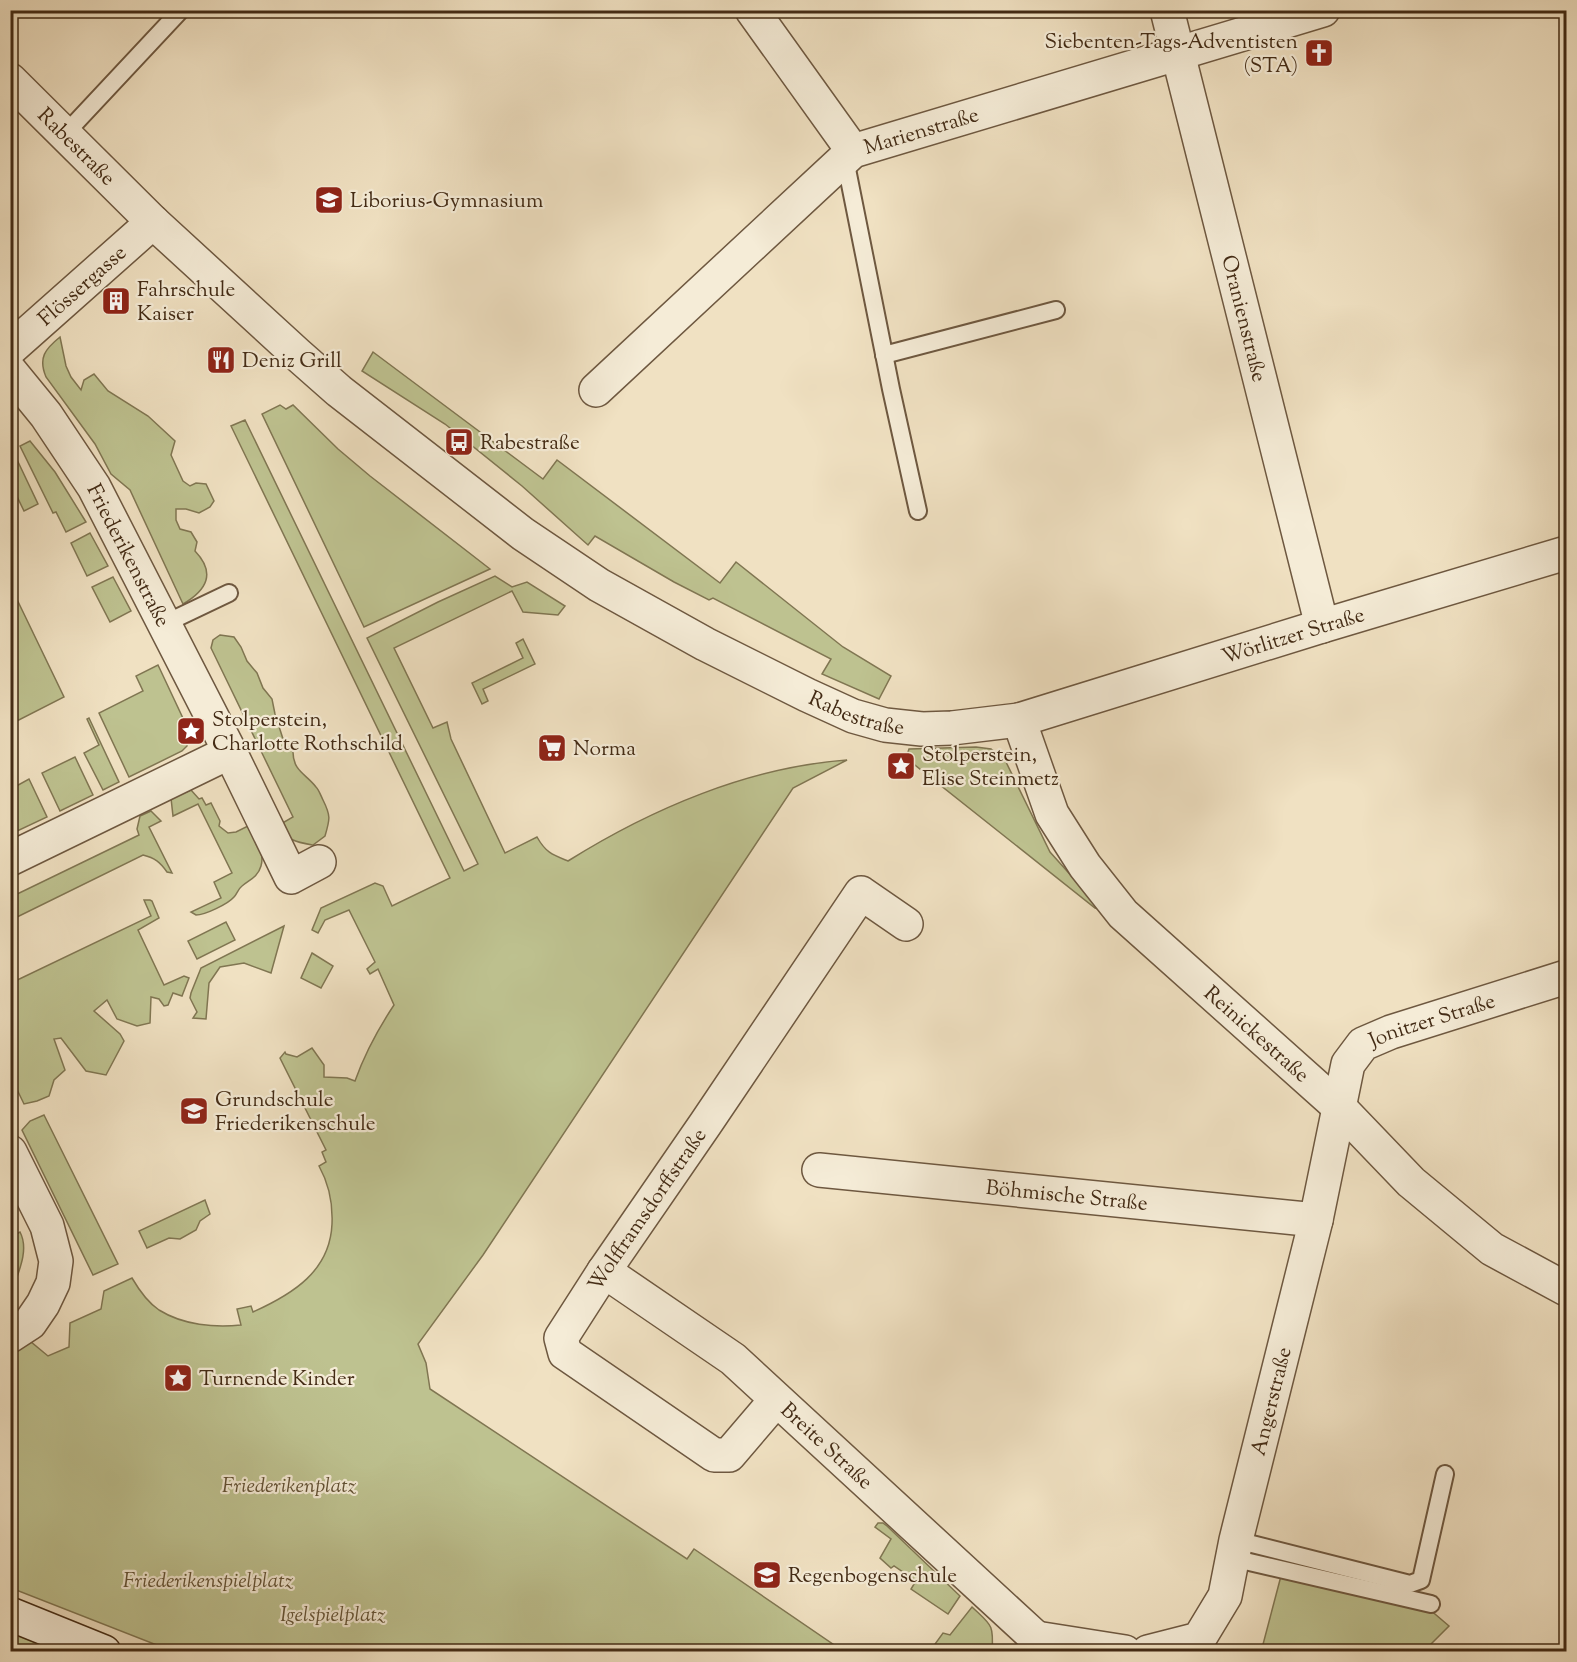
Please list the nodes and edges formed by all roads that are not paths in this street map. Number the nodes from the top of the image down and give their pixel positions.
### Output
1 (181, 10) edge
2 (752, 10) edge
3 (1167, 10) edge
4 (1323, 10) edge
5 (1177, 54) junction
6 (10, 80) edge
7 (65, 134) junction
8 (849, 155) junction
9 (153, 222) junction
10 (1056, 310) dead end
11 (10, 349) edge
12 (884, 355) junction
13 (10, 371) edge
14 (596, 390) dead end
15 (918, 511) dead end
16 (1566, 553) edge
17 (229, 592) dead end
18 (164, 624) junction
19 (1322, 626) junction
20 (1019, 720) junction
21 (230, 752) junction
22 (10, 860) edge
23 (319, 862) dead end
24 (906, 924) dead end
25 (1566, 977) edge
26 (1339, 1107) junction
27 (10, 1152) edge
28 (819, 1170) dead end
29 (1316, 1220) junction
30 (604, 1271) junction
31 (1566, 1289) edge
32 (10, 1336) edge
33 (776, 1400) junction
34 (1445, 1474) dead end
35 (1234, 1549) junction
36 (1431, 1604) dead end
37 (10, 1614) edge
38 (1030, 1645) edge
39 (104, 1652) edge
40 (1125, 1652) edge
41 (1148, 1652) edge

1 - 7 lane
2 - 8 street
3 - 5 street, Oranienstraße
4 - 5 street, Marienstraße
5 - 8 street, Marienstraße
5 - 19 street, Oranienstraße
6 - 7 street, Rabestraße
7 - 9 street, Rabestraße
8 - 12 lane
8 - 14 street, Marienstraße
9 - 11 street, Flössergasse
9 - 20 street, Rabestraße
10 - 12 lane
12 - 15 lane
13 - 18 street, Friederikenstraße
16 - 19 street, Wörlitzer Straße
17 - 18 lane
18 - 21 street, Friederikenstraße
19 - 20 street, Wörlitzer Straße
20 - 26 street, Reinickestraße
21 - 22 street
21 - 23 street, Friederikenstraße
24 - 30 street, Wolfframsdorffstraße
25 - 26 street, Jonitzer Straße
26 - 29 street, Angerstraße
26 - 31 street, Reinickestraße
27 - 32 street
28 - 29 street, Böhmische Straße
29 - 35 street, Angerstraße
30 - 33 street, Breite Straße
30 - 33 street, Wolfframsdorffstraße
33 - 38 street, Breite Straße
34 - 35 lane
35 - 36 lane
35 - 41 street, Angerstraße
37 - 39 street
38 - 40 street

